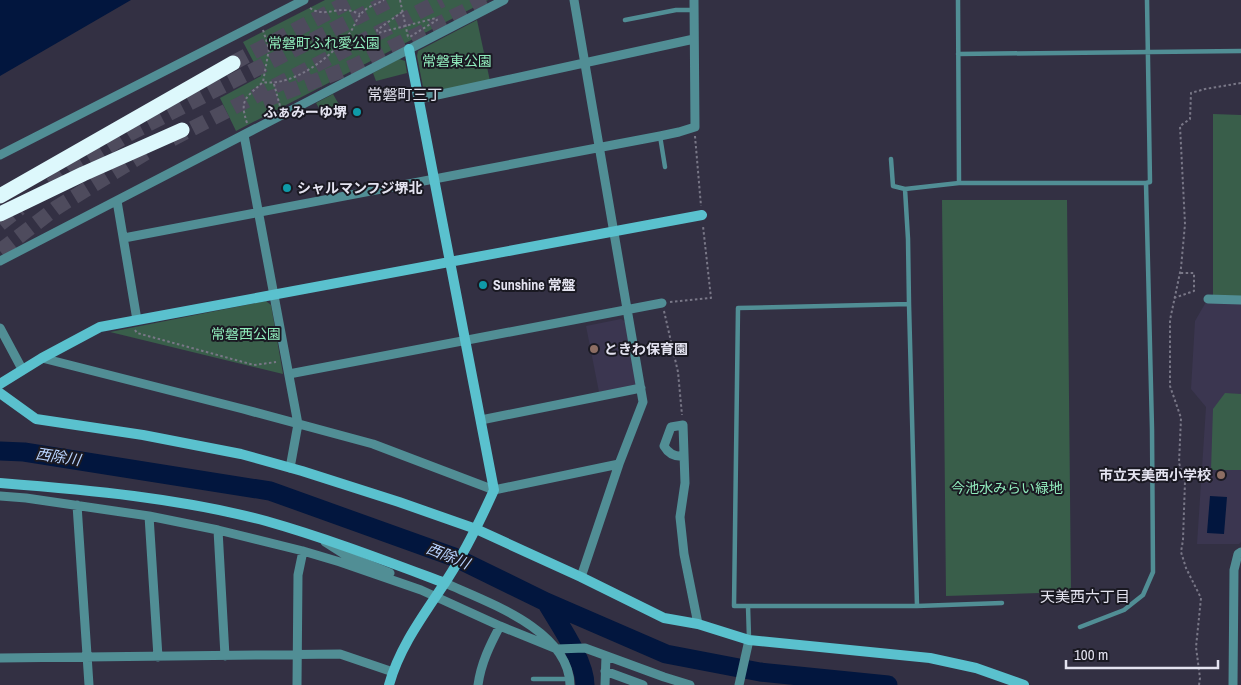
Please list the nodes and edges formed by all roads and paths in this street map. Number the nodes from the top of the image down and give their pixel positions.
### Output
1 (384, 0) edge
2 (400, 0) edge
3 (504, 0) edge
4 (574, 0) edge
5 (694, 0) edge
6 (958, 0) edge
7 (1147, 0) edge
8 (307, 4) edge
9 (694, 10) junction
10 (402, 12) junction
11 (360, 14) junction
12 (625, 20) dead end
13 (259, 24) junction
14 (405, 26) junction
15 (694, 39) junction
16 (409, 49) junction
17 (1241, 51) edge
18 (1148, 52) junction
19 (958, 54) junction
20 (233, 63) tunnel mouth
21 (584, 63) junction
22 (263, 82) junction
23 (1241, 83) edge
24 (274, 84) junction
25 (419, 99) junction
26 (280, 106) dead end
27 (246, 122) dead end
28 (695, 127) junction
29 (182, 130) tunnel mouth
30 (244, 135) junction
31 (660, 136) junction
32 (600, 148) junction
33 (0, 155) edge
34 (890, 159) dead end
35 (665, 167) dead end
36 (434, 179) junction
37 (959, 183) junction
38 (1146, 183) junction
39 (904, 189) junction
40 (0, 196) edge
41 (118, 201) junction
42 (259, 212) junction
43 (0, 214) edge
44 (702, 215) junction
45 (614, 231) junction
46 (124, 238) junction
47 (0, 261) edge
48 (450, 262) junction
49 (1180, 273) junction
50 (274, 294) junction
51 (1174, 298) junction
52 (1208, 299) dead end
53 (1241, 300) edge
54 (662, 303) junction
55 (908, 304) junction
56 (627, 310) junction
57 (134, 320) junction
58 (0, 328) edge
59 (465, 341) junction
60 (42, 358) junction
61 (287, 361) junction
62 (22, 369) junction
63 (290, 374) junction
64 (0, 384) edge
65 (640, 388) junction
66 (0, 394) edge
67 (481, 420) junction
68 (298, 424) junction
69 (683, 425) junction
70 (684, 456) junction
71 (619, 464) junction
72 (290, 468) junction
73 (0, 483) edge
74 (494, 490) junction
75 (0, 496) edge
76 (77, 505) junction
77 (149, 516) junction
78 (218, 530) junction
79 (474, 533) junction
80 (317, 538) junction
81 (303, 552) junction
82 (1241, 552) edge
83 (581, 577) junction
84 (447, 579) junction
85 (421, 590) junction
86 (436, 597) junction
87 (1002, 603) dead end
88 (748, 606) junction
89 (917, 606) junction
90 (698, 624) junction
91 (500, 626) junction
92 (1080, 626) dead end
93 (749, 640) junction
94 (557, 649) junction
95 (296, 655) junction
96 (225, 656) junction
97 (606, 656) junction
98 (158, 657) junction
99 (0, 658) edge
100 (87, 658) junction
101 (605, 671) junction
102 (393, 672) junction
103 (533, 679) dead end
104 (570, 682) edge
105 (89, 685) edge
106 (297, 685) edge
107 (389, 685) edge
108 (478, 685) edge
109 (605, 685) edge
110 (643, 685) edge
111 (690, 685) edge
112 (739, 685) edge
113 (1024, 685) edge
114 (1199, 685) edge
115 (1233, 685) edge

1 - 11 path
2 - 10 path
3 - 16 street
4 - 21 street
5 - 9 street
6 - 19 lane
7 - 18 lane
8 - 11 path
8 - 13 street
9 - 12 lane
9 - 15 street
10 - 14 path
10 - 14 path
11 - 24 path
13 - 22 path
13 - 33 street
14 - 14 path
15 - 21 street
15 - 28 street
16 - 25 street
16 - 30 street
17 - 18 lane
18 - 19 lane
18 - 38 lane
19 - 37 lane
20 - 40 highway
21 - 25 street
21 - 32 street
22 - 24 path
22 - 27 path
23 - 49 path
24 - 26 path
25 - 36 street
28 - 31 street
28 - 44 path
29 - 43 highway
30 - 41 street
30 - 42 street
31 - 32 street
31 - 35 lane
32 - 36 street
32 - 45 street
34 - 39 lane
36 - 42 street
36 - 48 street
37 - 38 lane
37 - 39 lane
38 - 92 lane
39 - 55 lane
41 - 46 street
41 - 47 street
42 - 46 street
42 - 50 street
44 - 45 street
44 - 54 path
45 - 48 street
45 - 56 street
46 - 57 street
48 - 50 street
48 - 59 street
49 - 51 path
49 - 51 path
50 - 57 street
50 - 61 street
51 - 114 path
52 - 53 street
54 - 56 street
54 - 69 path
55 - 88 lane
55 - 89 lane
56 - 59 street
56 - 65 street
57 - 60 street
57 - 61 path
58 - 62 street
59 - 63 street
59 - 67 street
60 - 62 street
60 - 68 street
61 - 63 street
62 - 64 street
63 - 68 street
65 - 67 street
65 - 71 street
66 - 72 street
67 - 74 street
68 - 72 street
68 - 74 street
69 - 70 street
69 - 70 street
70 - 90 street
71 - 74 street
71 - 83 street
72 - 79 street
73 - 80 street
74 - 79 street
75 - 76 street
76 - 77 street
76 - 100 street
77 - 78 street
77 - 98 street
78 - 81 street
78 - 96 street
79 - 83 street
79 - 84 street
80 - 84 street
80 - 85 street
81 - 85 street
81 - 95 street
82 - 115 street
83 - 90 street
84 - 86 street
84 - 94 street
85 - 86 street
86 - 91 street
86 - 102 street
87 - 89 lane
88 - 89 lane
88 - 93 lane
90 - 93 street
91 - 94 street
91 - 108 street
93 - 112 street
93 - 113 street
94 - 97 street
94 - 104 street
95 - 96 street
95 - 102 street
95 - 106 street
96 - 98 street
97 - 101 street
97 - 111 street
98 - 100 street
99 - 100 street
100 - 105 street
101 - 109 street
101 - 110 street
102 - 107 street
103 - 104 lane

